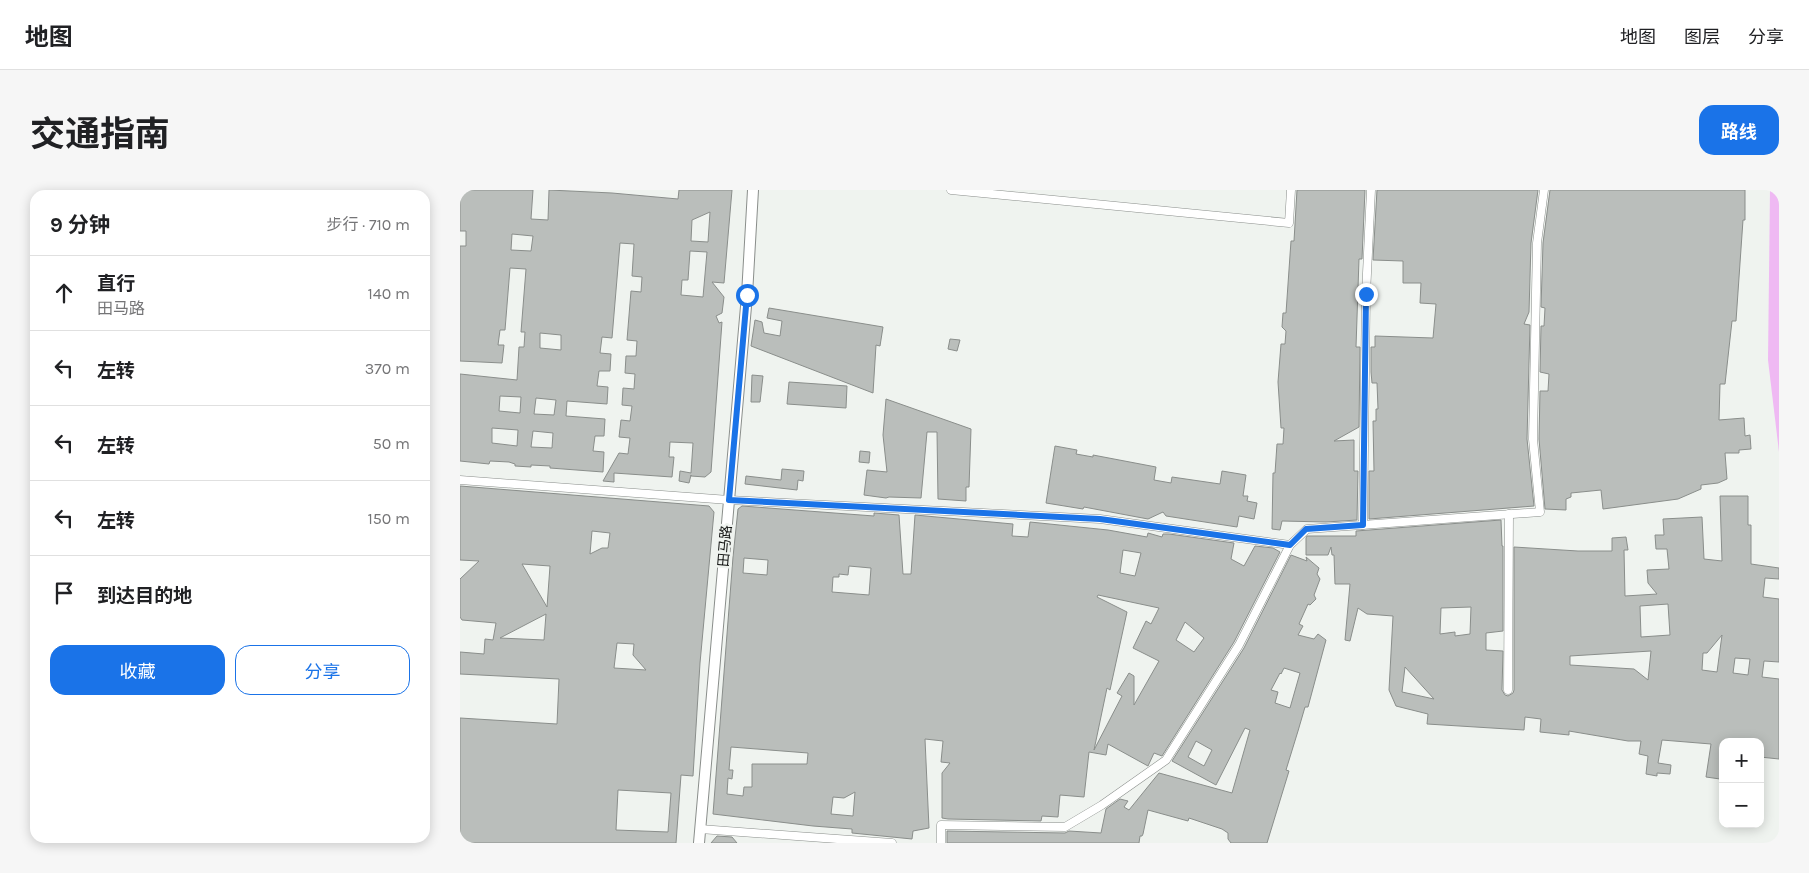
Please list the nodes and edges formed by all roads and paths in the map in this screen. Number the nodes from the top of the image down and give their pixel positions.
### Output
1 (753, 190) edge
2 (951, 190) edge
3 (1291, 190) edge
4 (1371, 190) edge
5 (1544, 190) edge
6 (460, 480) edge
7 (729, 500) junction
8 (1509, 514) junction
9 (1363, 525) junction
10 (1290, 545) junction
11 (1508, 690) dead end
12 (700, 829) junction
13 (699, 843) edge
14 (892, 843) edge
15 (941, 843) edge

1 - 7 street, 田马路
2 - 3 street
4 - 9 street
5 - 8 street
6 - 7 street
7 - 10 street
7 - 12 street, 田马路
8 - 9 street
8 - 11 street
9 - 10 street
10 - 15 street
12 - 13 street, 田马路
12 - 14 street

